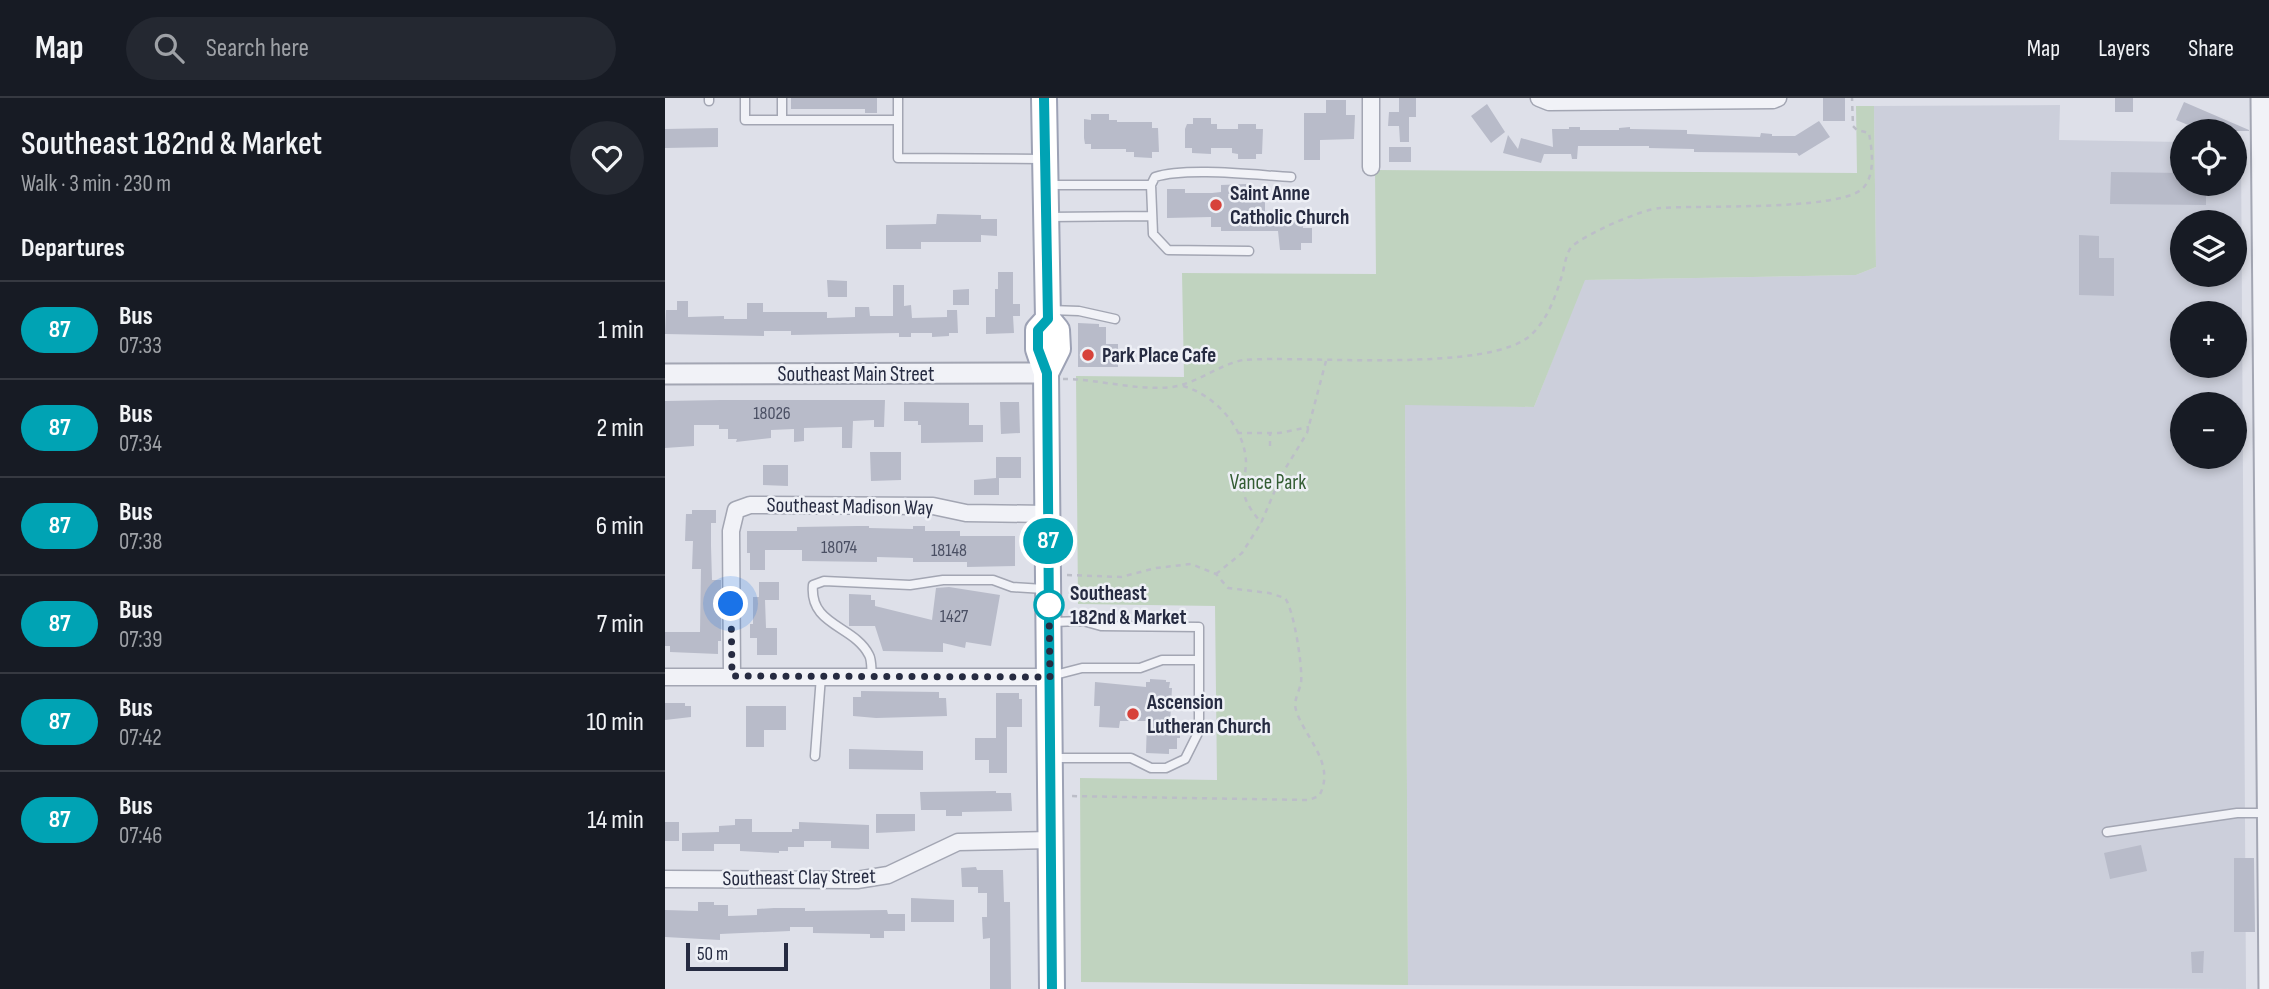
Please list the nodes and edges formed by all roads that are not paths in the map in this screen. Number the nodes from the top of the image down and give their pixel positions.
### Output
1 (745, 98) edge
2 (782, 98) edge
3 (898, 98) edge
4 (1044, 98) edge
5 (1371, 98) edge
6 (1539, 98) edge
7 (1778, 98) edge
8 (2261, 98) edge
9 (782, 120) junction
10 (898, 120) junction
11 (2265, 133) edge
12 (1044, 159) junction
13 (1371, 167) dead end
14 (1291, 177) dead end
15 (1045, 185) junction
16 (1151, 185) junction
17 (1151, 216) junction
18 (1046, 217) junction
19 (1249, 251) dead end
20 (1047, 314) junction
21 (1115, 319) dead end
22 (665, 374) edge
23 (1047, 376) junction
24 (2266, 408) edge
25 (1048, 514) junction
26 (1049, 582) junction
27 (1049, 622) junction
28 (1199, 660) junction
29 (732, 676) junction
30 (821, 676) junction
31 (665, 677) edge
32 (872, 677) junction
33 (1050, 677) junction
34 (815, 756) dead end
35 (1050, 758) junction
36 (2268, 813) edge
37 (2107, 832) dead end
38 (1051, 840) junction
39 (665, 879) edge
40 (1052, 989) edge
41 (2269, 989) edge

1 - 9 lane
2 - 9 lane
3 - 10 lane
4 - 12 main road
5 - 13 street
6 - 7 street
8 - 11 street
9 - 10 lane
10 - 12 lane
11 - 24 street
12 - 15 main road
14 - 16 lane
15 - 16 lane
15 - 18 main road
16 - 17 lane
17 - 18 lane
17 - 19 lane
18 - 20 main road
20 - 21 lane
20 - 23 main road
22 - 23 street, Southeast Main Street
23 - 25 main road
24 - 36 street
25 - 26 main road
25 - 29 street, Southeast Madison Way
26 - 27 main road
26 - 32 lane
27 - 28 lane
27 - 33 main road
28 - 33 lane
28 - 35 lane
29 - 30 street
29 - 31 street
30 - 32 street
30 - 34 lane
32 - 33 street
33 - 35 main road
35 - 38 main road
36 - 37 lane
36 - 41 street
38 - 39 street, Southeast Clay Street
38 - 40 main road

